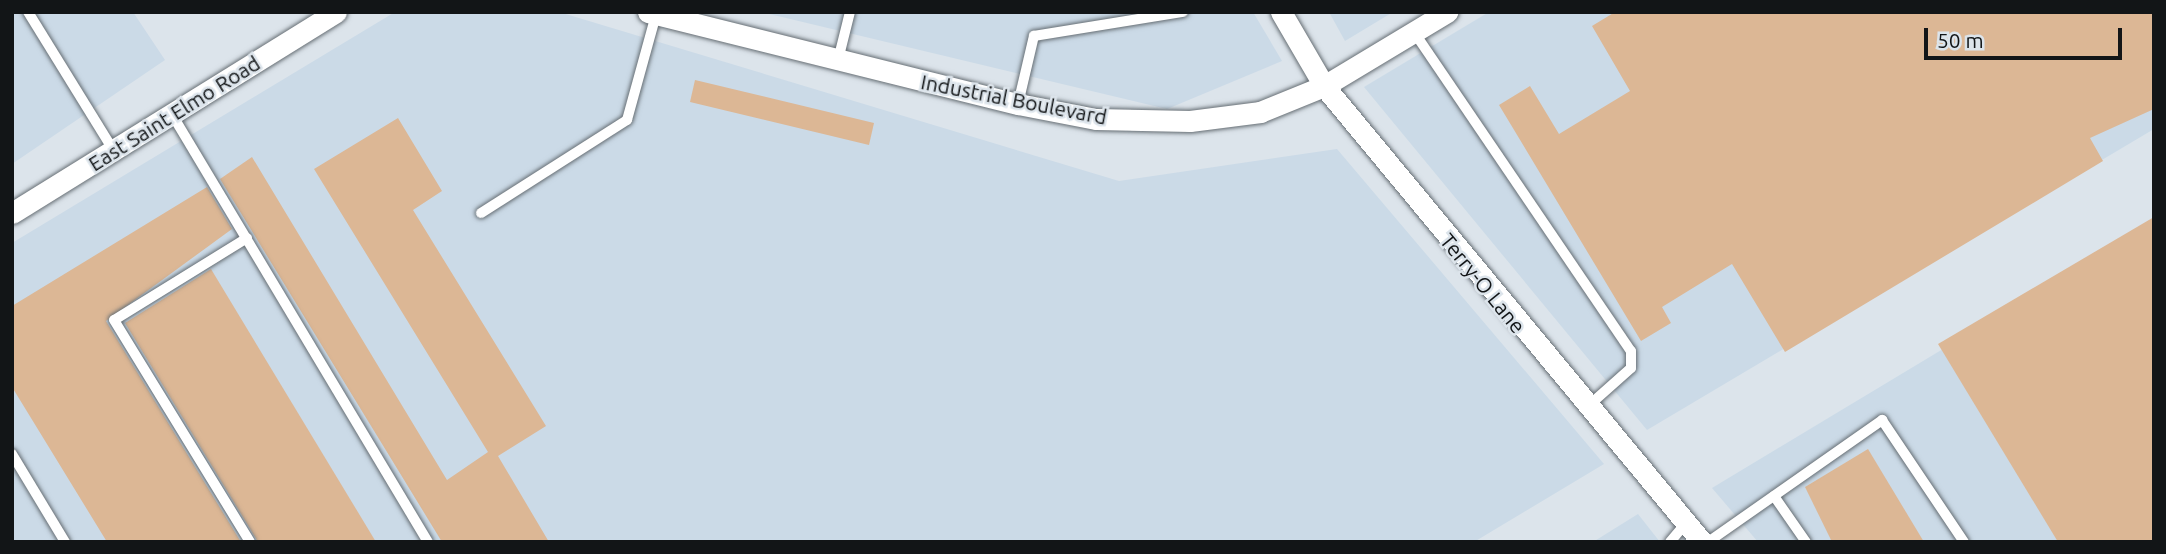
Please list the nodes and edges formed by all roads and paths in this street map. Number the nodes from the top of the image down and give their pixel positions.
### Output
1 (28, 12) edge
2 (335, 12) edge
3 (850, 12) edge
4 (1183, 12) edge
5 (1281, 12) edge
6 (1447, 12) edge
7 (652, 13) edge
8 (1414, 32) junction
9 (837, 62) junction
10 (1324, 86) junction
11 (1018, 104) junction
12 (173, 116) junction
13 (114, 151) junction
14 (12, 213) edge
15 (481, 213) dead end
16 (247, 238) junction
17 (1587, 407) junction
18 (12, 454) edge
19 (1774, 496) junction
20 (1686, 523) junction
21 (65, 542) edge
22 (250, 542) edge
23 (428, 542) edge
24 (1670, 542) edge
25 (1702, 542) edge
26 (1708, 542) edge
27 (1806, 542) edge
28 (1964, 542) edge

1 - 13 lane
2 - 12 street, East Saint Elmo Road
3 - 9 lane
4 - 11 lane
5 - 10 street, Terry-O Lane
6 - 8 street, Industrial Boulevard
7 - 9 street, Industrial Boulevard
7 - 15 lane
8 - 10 street, Industrial Boulevard
8 - 17 lane
9 - 11 street, Industrial Boulevard
10 - 11 street, Industrial Boulevard
10 - 17 street, Terry-O Lane
12 - 13 street, East Saint Elmo Road
12 - 16 lane
13 - 14 street, East Saint Elmo Road
16 - 22 lane
16 - 23 lane
17 - 20 street, Terry-O Lane
18 - 21 lane
19 - 26 lane
19 - 27 lane
19 - 28 lane
20 - 24 lane
20 - 25 street, Terry-O Lane

